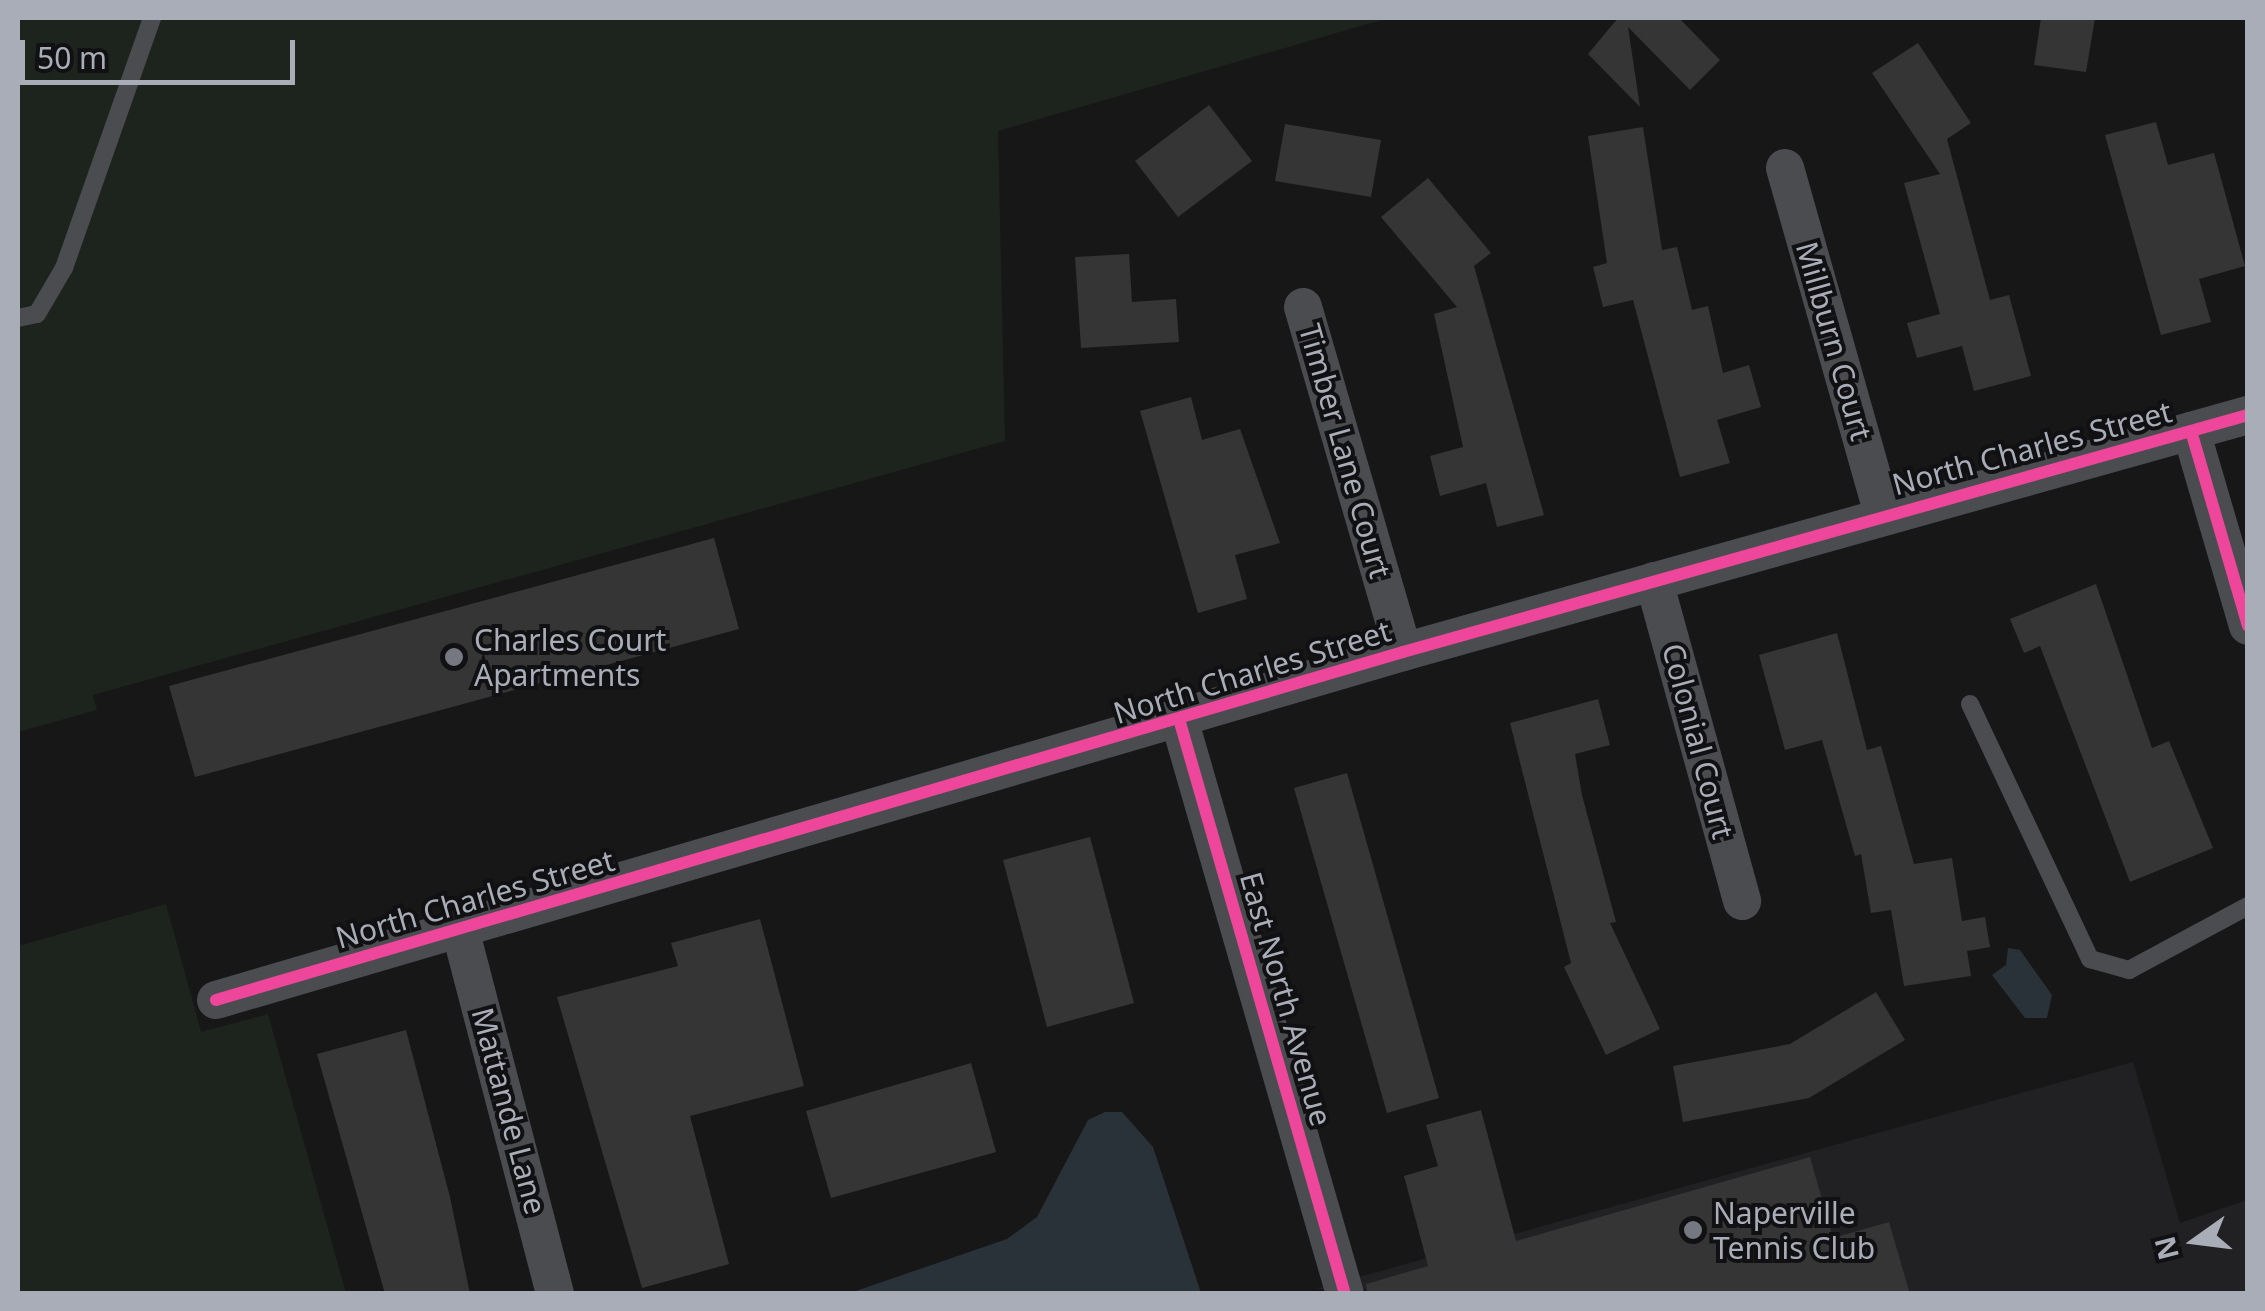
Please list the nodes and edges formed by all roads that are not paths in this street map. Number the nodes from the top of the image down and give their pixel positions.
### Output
1 (152, 18) edge
2 (1785, 168) dead end
3 (1303, 308) dead end
4 (18, 318) edge
5 (2248, 416) edge
6 (2191, 431) junction
7 (1883, 514) junction
8 (1654, 581) junction
9 (2248, 626) edge
10 (1403, 652) junction
11 (1970, 704) dead end
12 (1179, 719) junction
13 (1742, 901) dead end
14 (2248, 906) edge
15 (460, 929) junction
16 (216, 1000) dead end
17 (554, 1294) edge
18 (1345, 1294) edge

1 - 4 lane
2 - 7 street, Millburn Court
3 - 10 street, Timber Lane Court
5 - 6 street, North Charles Street
6 - 7 street, North Charles Street
6 - 9 street
7 - 8 street, North Charles Street
8 - 10 street, North Charles Street
8 - 13 street, Colonial Court
10 - 12 street, North Charles Street
11 - 14 lane
12 - 15 street, North Charles Street
12 - 18 street, East North Avenue
15 - 16 street, North Charles Street
15 - 17 street, Mattande Lane

